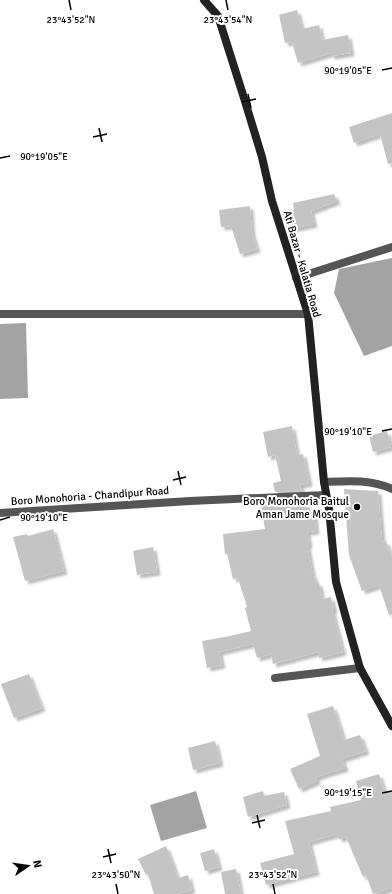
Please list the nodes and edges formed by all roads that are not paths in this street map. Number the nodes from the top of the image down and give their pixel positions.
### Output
1 (204, 0) edge
2 (392, 246) edge
3 (296, 278) junction
4 (0, 314) edge
5 (308, 314) junction
6 (324, 482) junction
7 (392, 489) edge
8 (326, 495) junction
9 (0, 513) edge
10 (360, 668) junction
11 (275, 678) dead end
12 (392, 726) edge

1 - 3 main road, Ati Bazar - Kalatia Road
2 - 3 street
3 - 5 main road, Ati Bazar - Kalatia Road
4 - 5 street
5 - 6 main road, Ati Bazar - Kalatia Road
6 - 7 street
6 - 8 main road, Ati Bazar - Kalatia Road
8 - 9 street, Boro Monohoria - Chandipur Road
8 - 10 main road, Ati Bazar - Kalatia Road
10 - 11 street
10 - 12 main road, Ati Bazar - Kalatia Road

